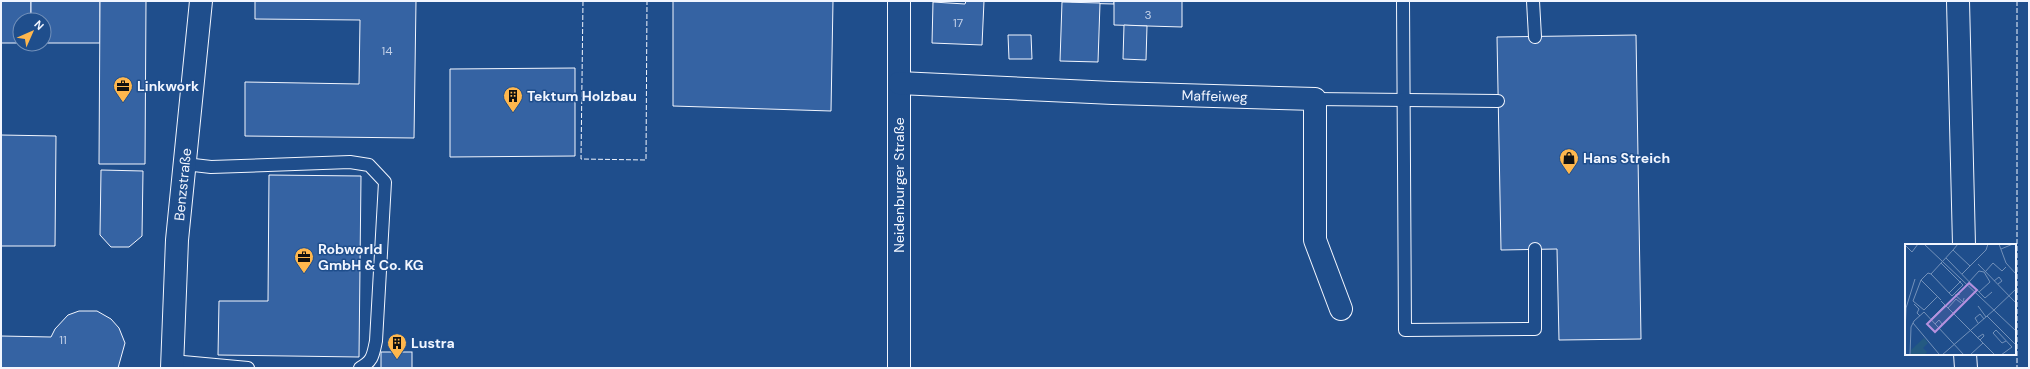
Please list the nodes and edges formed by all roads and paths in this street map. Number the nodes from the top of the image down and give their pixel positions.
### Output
1 (201, 1) edge
2 (899, 1) edge
3 (1403, 1) edge
4 (1533, 1) edge
5 (1958, 1) edge
6 (1535, 36) dead end
7 (899, 83) junction
8 (1315, 99) junction
9 (1404, 99) junction
10 (1498, 102) dead end
11 (185, 164) junction
12 (1964, 244) edge
13 (1534, 249) dead end
14 (1340, 309) dead end
15 (1965, 355) edge
16 (172, 365) edge
17 (248, 368) edge
18 (360, 368) edge
19 (899, 368) edge
20 (1966, 368) edge

1 - 11 street, Benzstraße
2 - 7 street, Neidenburger Straße
3 - 9 lane
4 - 6 lane
5 - 12 street
7 - 8 street, Maffeiweg
7 - 19 street, Neidenburger Straße
8 - 9 lane
8 - 14 street
9 - 10 lane
9 - 13 lane
11 - 16 street, Benzstraße
11 - 18 lane
15 - 20 street
16 - 17 lane

